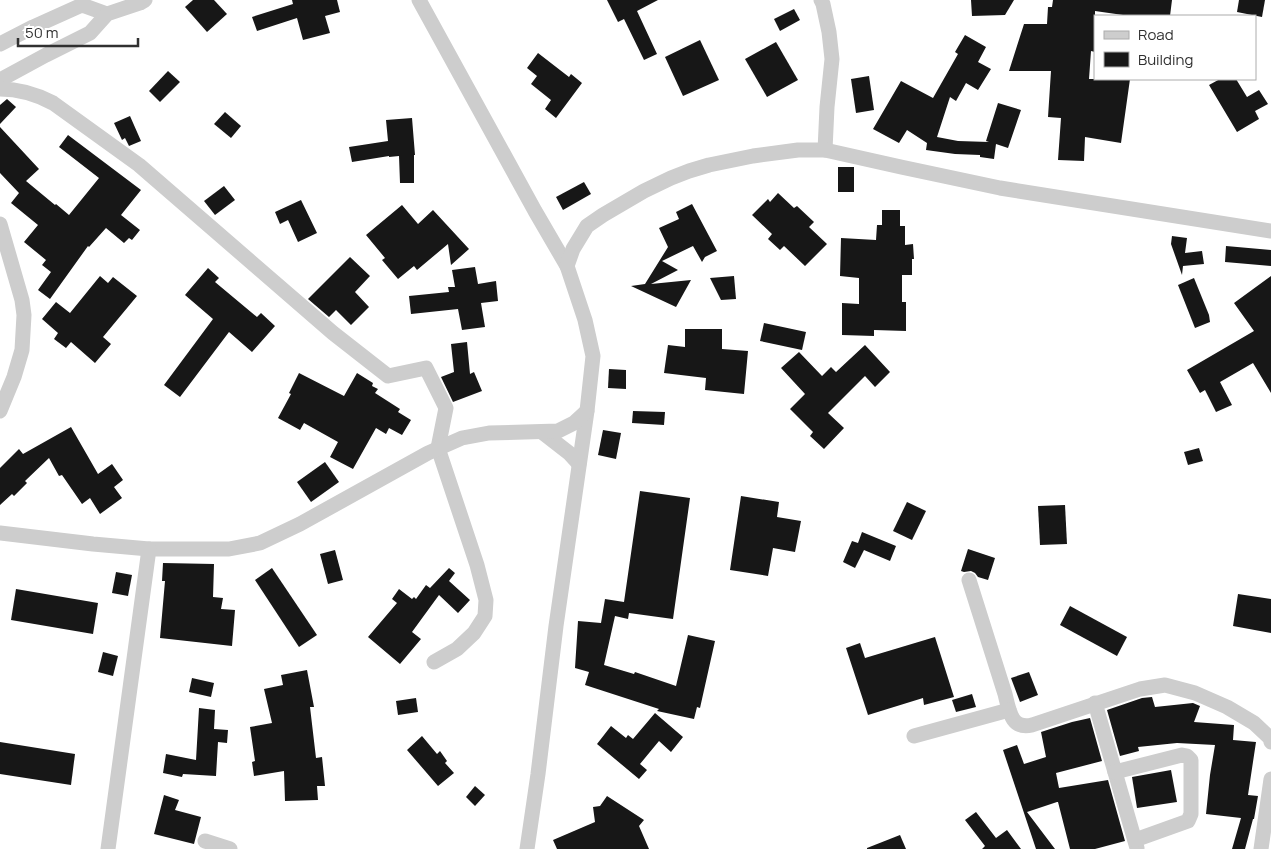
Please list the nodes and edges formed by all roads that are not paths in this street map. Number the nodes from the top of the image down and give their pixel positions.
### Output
1 (145, 0) edge
2 (420, 0) edge
3 (821, 0) edge
4 (82, 3) edge
5 (107, 14) junction
6 (90, 33) junction
7 (0, 44) edge
8 (0, 80) edge
9 (0, 89) edge
10 (825, 150) junction
11 (0, 224) edge
12 (1271, 231) edge
13 (567, 266) junction
14 (587, 410) junction
15 (0, 411) edge
16 (542, 432) junction
17 (438, 448) junction
18 (579, 464) junction
19 (0, 533) edge
20 (149, 549) junction
21 (969, 580) dead end
22 (434, 662) dead end
23 (1095, 703) junction
24 (1009, 710) junction
25 (914, 736) dead end
26 (1271, 742) edge
27 (1115, 772) junction
28 (1271, 779) edge
29 (205, 841) dead end
30 (1136, 844) edge
31 (108, 849) edge
32 (230, 849) edge
33 (527, 849) edge
34 (1261, 849) edge

1 - 5 street
2 - 13 street
3 - 10 street
4 - 5 street
4 - 6 street
4 - 7 street
5 - 6 street
6 - 8 street
9 - 17 street
10 - 12 street
10 - 13 street
11 - 15 street
13 - 14 street
14 - 16 street
14 - 18 street
16 - 17 street
16 - 18 street
17 - 20 street
17 - 22 street
18 - 33 street
19 - 20 street
20 - 31 street
21 - 24 street
23 - 24 street
23 - 26 street
23 - 27 street
24 - 25 street
27 - 30 street
27 - 30 street
28 - 34 street
29 - 32 street

